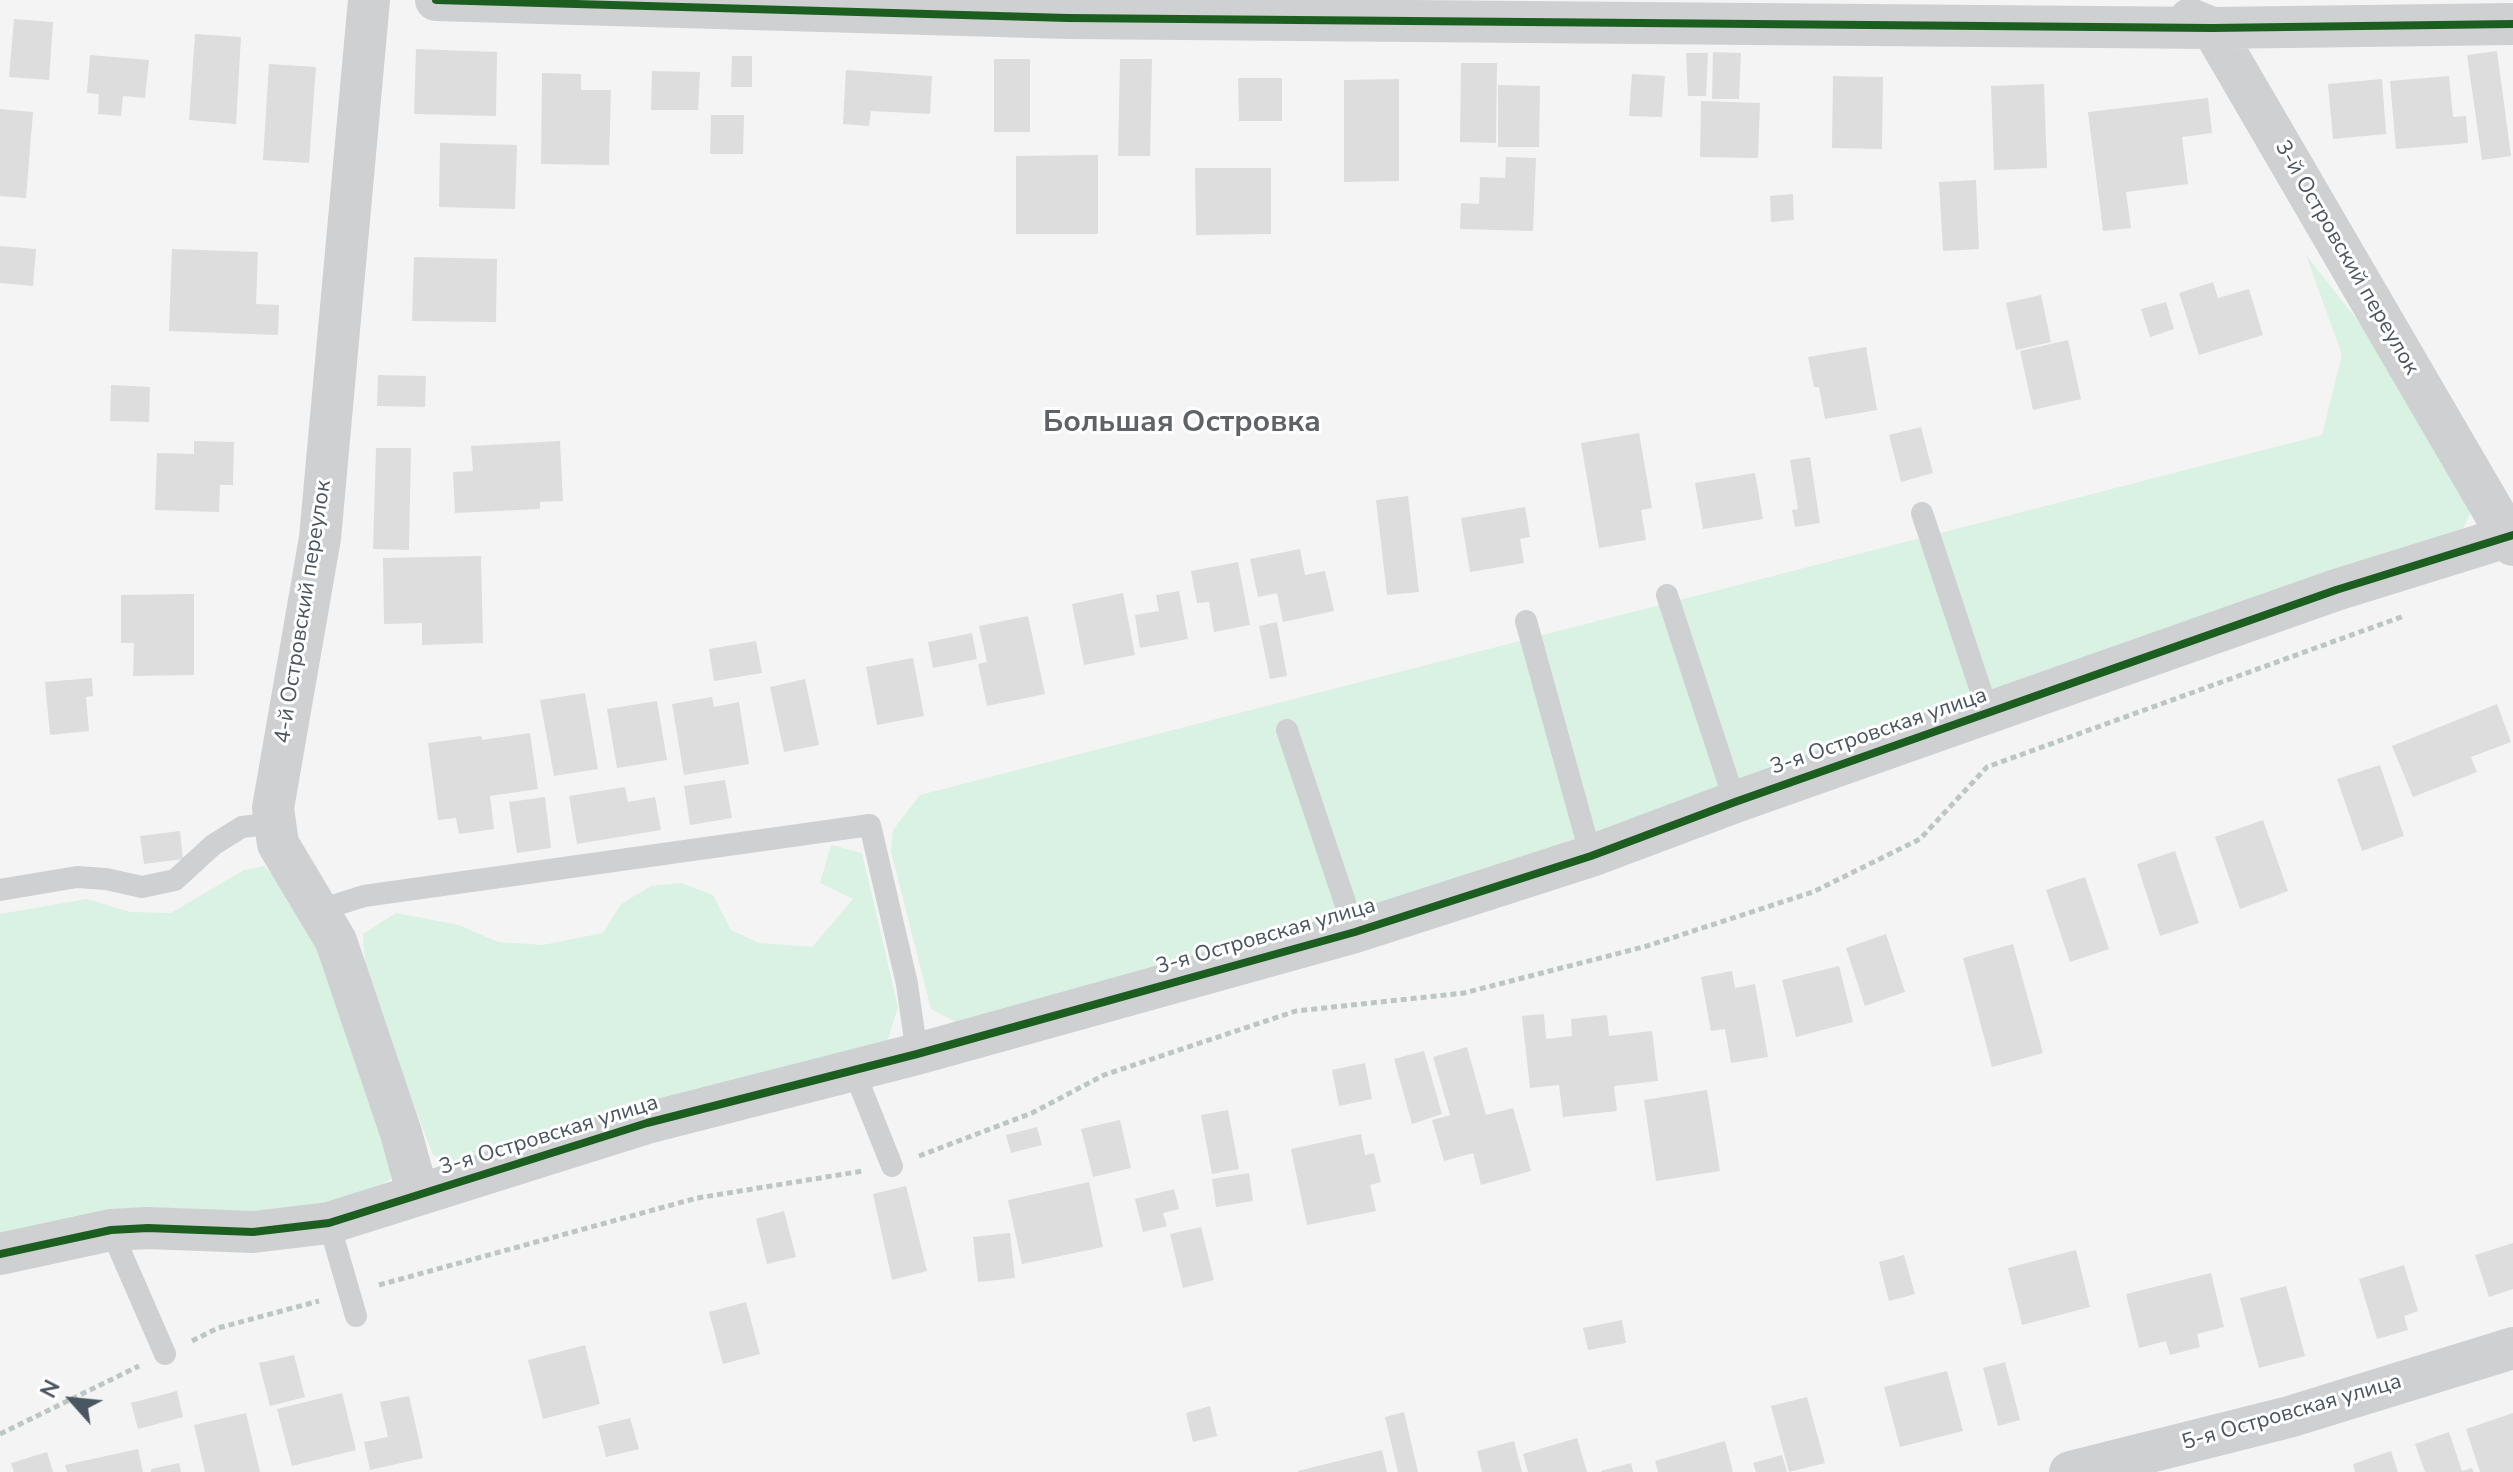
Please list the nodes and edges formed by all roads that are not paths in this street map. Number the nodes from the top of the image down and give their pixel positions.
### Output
1 (369, 0) edge
2 (436, 0) edge
3 (2153, 0) edge
4 (2513, 24) edge
5 (2212, 28) junction
6 (1922, 513) dead end
7 (2511, 539) edge
8 (1667, 595) dead end
9 (1526, 621) dead end
10 (1988, 712) junction
11 (1287, 730) dead end
12 (1735, 802) junction
13 (275, 823) junction
14 (1591, 856) junction
15 (0, 890) edge
16 (320, 910) junction
17 (1355, 932) junction
18 (917, 1054) junction
19 (854, 1071) junction
20 (892, 1166) road end
21 (418, 1195) junction
22 (329, 1223) junction
23 (111, 1230) junction
24 (0, 1254) edge
25 (356, 1316) dead end
26 (2513, 1348) edge
27 (165, 1354) road end
28 (2070, 1472) edge

1 - 13 street, 4-й Островский переулок
2 - 5 street
3 - 5 street
4 - 5 street
5 - 7 street, 3-й Островский переулок
6 - 10 lane
7 - 10 street, 3-я Островская улица
8 - 12 lane
9 - 14 lane
10 - 12 street, 3-я Островская улица
11 - 17 lane
12 - 14 street, 3-я Островская улица
13 - 15 lane
13 - 16 street, 4-й Островский переулок
14 - 17 street, 3-я Островская улица
16 - 18 lane
16 - 21 street, 4-й Островский переулок
17 - 18 street, 3-я Островская улица
18 - 19 street, 3-я Островская улица
19 - 20 lane
19 - 21 street, 3-я Островская улица
21 - 22 street, 3-я Островская улица
22 - 23 street, 3-я Островская улица
22 - 25 lane
23 - 24 street, 3-я Островская улица
23 - 27 lane
26 - 28 street, 5-я Островская улица

